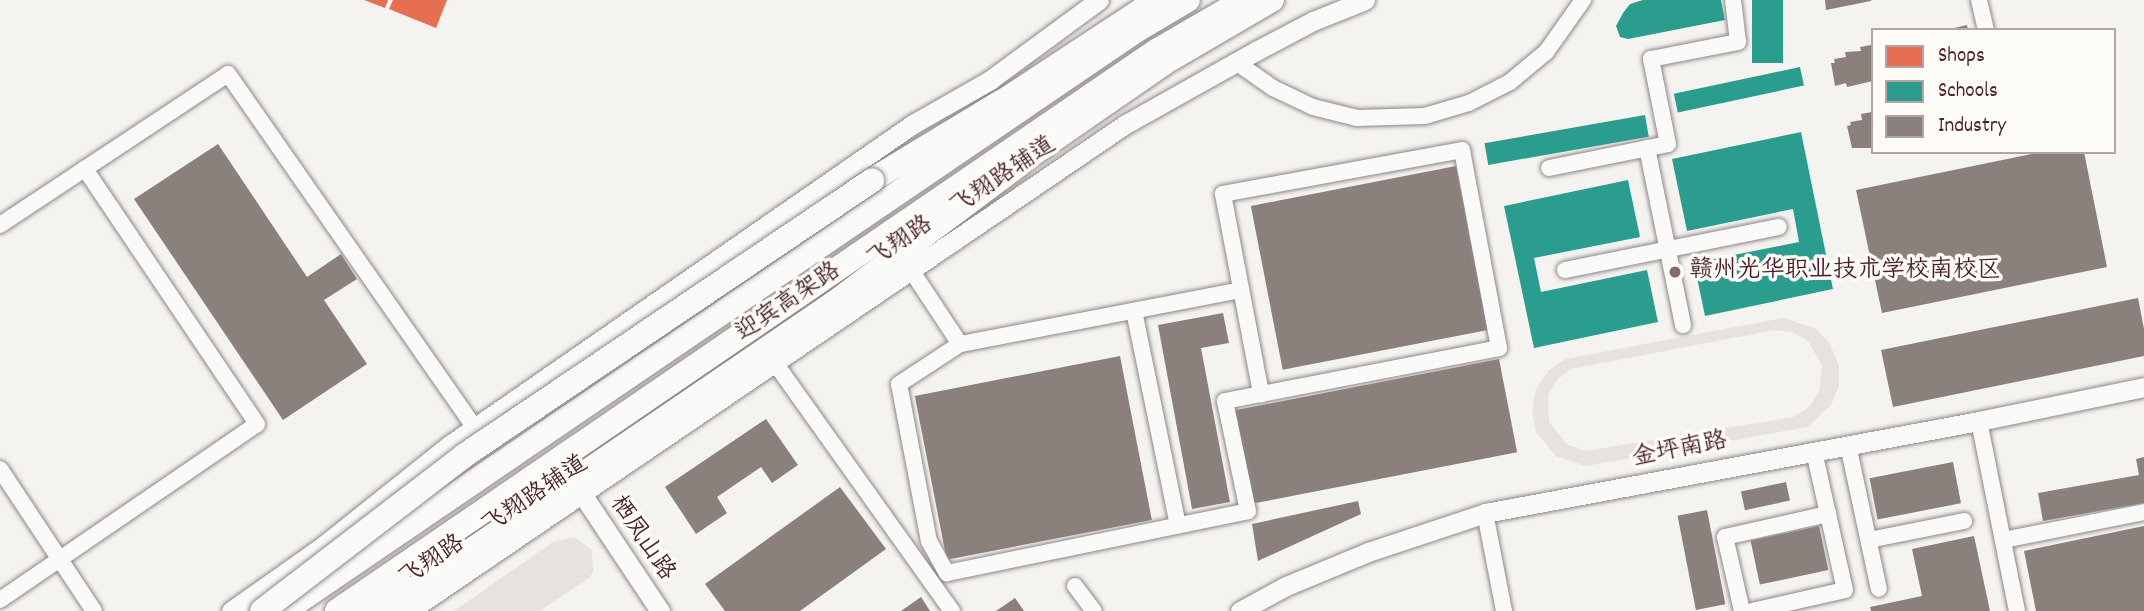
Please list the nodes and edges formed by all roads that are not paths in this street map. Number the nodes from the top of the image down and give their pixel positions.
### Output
1 (1099, 0) edge
2 (1157, 0) edge
3 (1188, 0) edge
4 (1244, 0) edge
5 (1272, 0) edge
6 (1366, 0) edge
7 (1583, 0) edge
8 (1733, 0) edge
9 (1979, 0) edge
10 (1986, 28) edge
11 (1236, 62) junction
12 (1001, 102) junction
13 (1043, 147) junction
14 (1647, 148) junction
15 (1549, 167) dead end
16 (85, 169) junction
17 (0, 225) edge
18 (1779, 227) dead end
19 (1667, 249) junction
20 (911, 270) junction
21 (1565, 270) dead end
22 (1241, 290) junction
23 (1134, 311) junction
24 (1683, 325) dead end
25 (960, 344) junction
26 (775, 363) junction
27 (2144, 387) edge
28 (1261, 394) junction
29 (1979, 421) junction
30 (475, 428) junction
31 (1848, 445) junction
32 (1814, 451) junction
33 (0, 469) edge
34 (582, 494) junction
35 (2144, 512) edge
36 (1485, 513) junction
37 (1828, 514) junction
38 (1964, 521) dead end
39 (1178, 526) junction
40 (1869, 540) junction
41 (2003, 540) junction
42 (60, 559) junction
43 (1075, 586) dead end
44 (1879, 589) dead end
45 (0, 600) edge
46 (94, 611) edge
47 (231, 611) edge
48 (261, 611) edge
49 (284, 611) edge
50 (337, 611) edge
51 (361, 611) edge
52 (382, 611) edge
53 (409, 611) edge
54 (660, 611) edge
55 (952, 611) edge
56 (1094, 611) edge
57 (1240, 611) edge
58 (1504, 611) edge
59 (1742, 611) edge
60 (1752, 611) edge
61 (2017, 611) edge

1 - 30 street
2 - 12 main road
3 - 49 main road, 迎宾高架路
4 - 50 main road, 迎宾高架路
5 - 13 main road, 飞翔路
6 - 11 street, 飞翔路辅道
7 - 11 street
8 - 14 street
9 - 10 street
11 - 20 street, 飞翔路辅道
12 - 48 main road
12 - 48 main road, bridge
13 - 51 main road, 飞翔路
13 - 52 main road
14 - 15 street
14 - 19 street
16 - 17 street
16 - 30 street
16 - 42 street
18 - 19 street
19 - 21 street
19 - 24 street
20 - 25 street
20 - 26 street, 飞翔路辅道
22 - 23 street
22 - 28 street
22 - 28 street
23 - 25 street
23 - 39 street
25 - 39 street
26 - 34 street, 飞翔路辅道
26 - 55 street
27 - 29 street, 金坪南路
28 - 39 street
29 - 31 street, 金坪南路
29 - 41 street
30 - 47 street
31 - 32 street, 金坪南路
31 - 40 street
32 - 36 street, 金坪南路
32 - 37 street
33 - 42 street
34 - 53 street, 飞翔路辅道
34 - 54 street, 栖凤山路
35 - 41 street
36 - 57 street, 金坪南路
36 - 58 street
37 - 59 street
37 - 60 street
38 - 40 street
40 - 44 street
41 - 61 street
42 - 45 street
42 - 46 street
43 - 56 street

